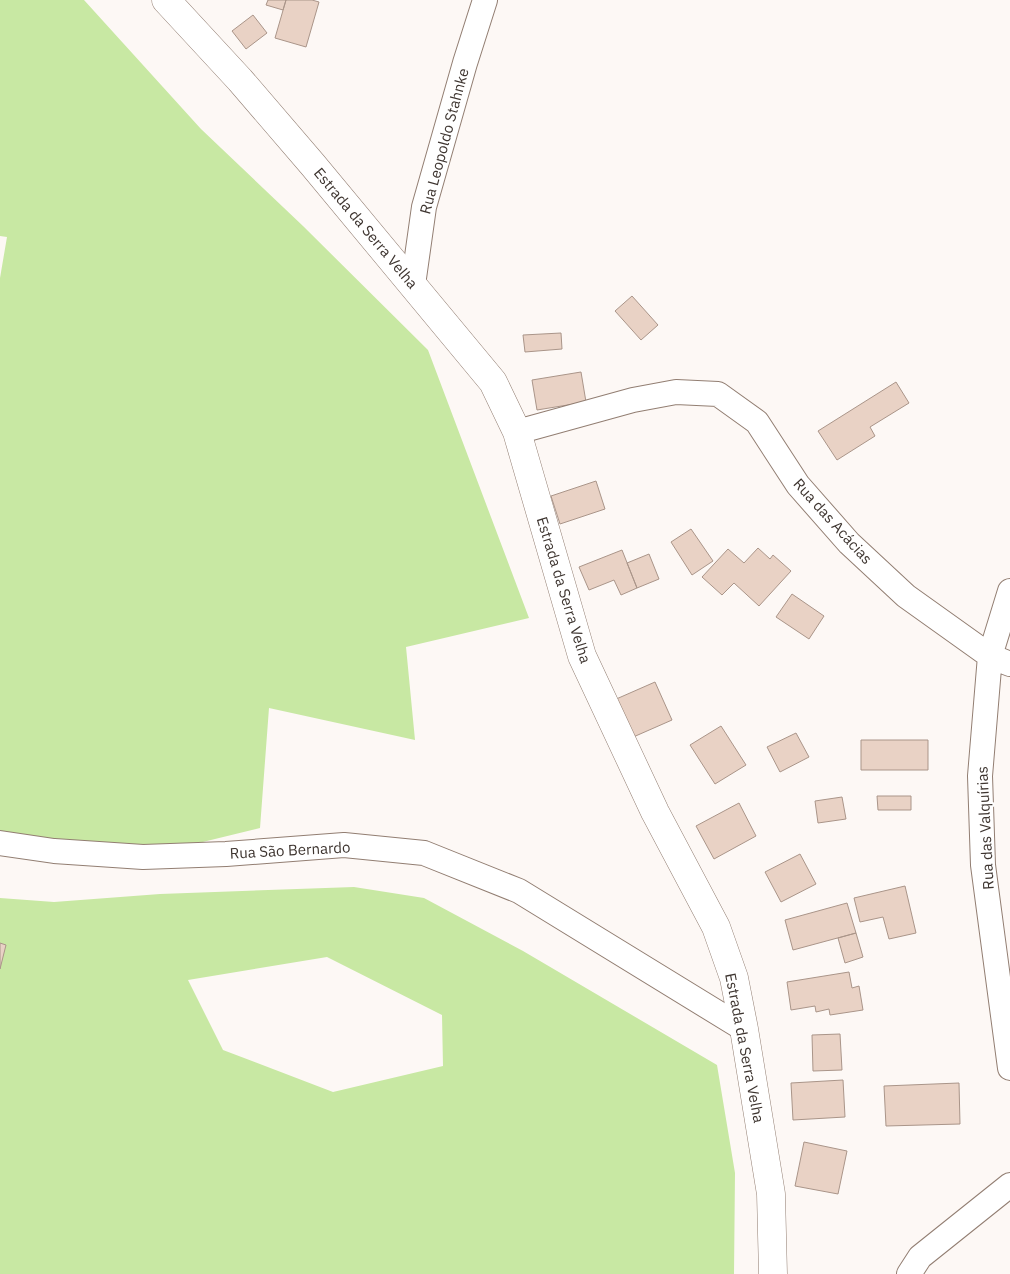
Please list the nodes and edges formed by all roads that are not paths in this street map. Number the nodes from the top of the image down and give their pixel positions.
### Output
1 (166, 0) edge
2 (485, 0) edge
3 (413, 285) junction
4 (517, 432) junction
5 (1010, 591) edge
6 (1000, 660) edge
7 (0, 843) edge
8 (744, 1029) junction
9 (1010, 1068) edge
10 (1010, 1185) edge
11 (919, 1268) edge
12 (773, 1274) edge

1 - 3 street, Estrada da Serra Velha
2 - 3 street, Rua Leopoldo Stahnke
3 - 4 street, Estrada da Serra Velha
4 - 6 street, Rua das Acácias
4 - 8 street, Estrada da Serra Velha
5 - 6 street, Rua das Valquírias
6 - 9 street, Rua das Valquírias
7 - 8 street, Rua São Bernardo
8 - 12 street, Estrada da Serra Velha
10 - 11 street

